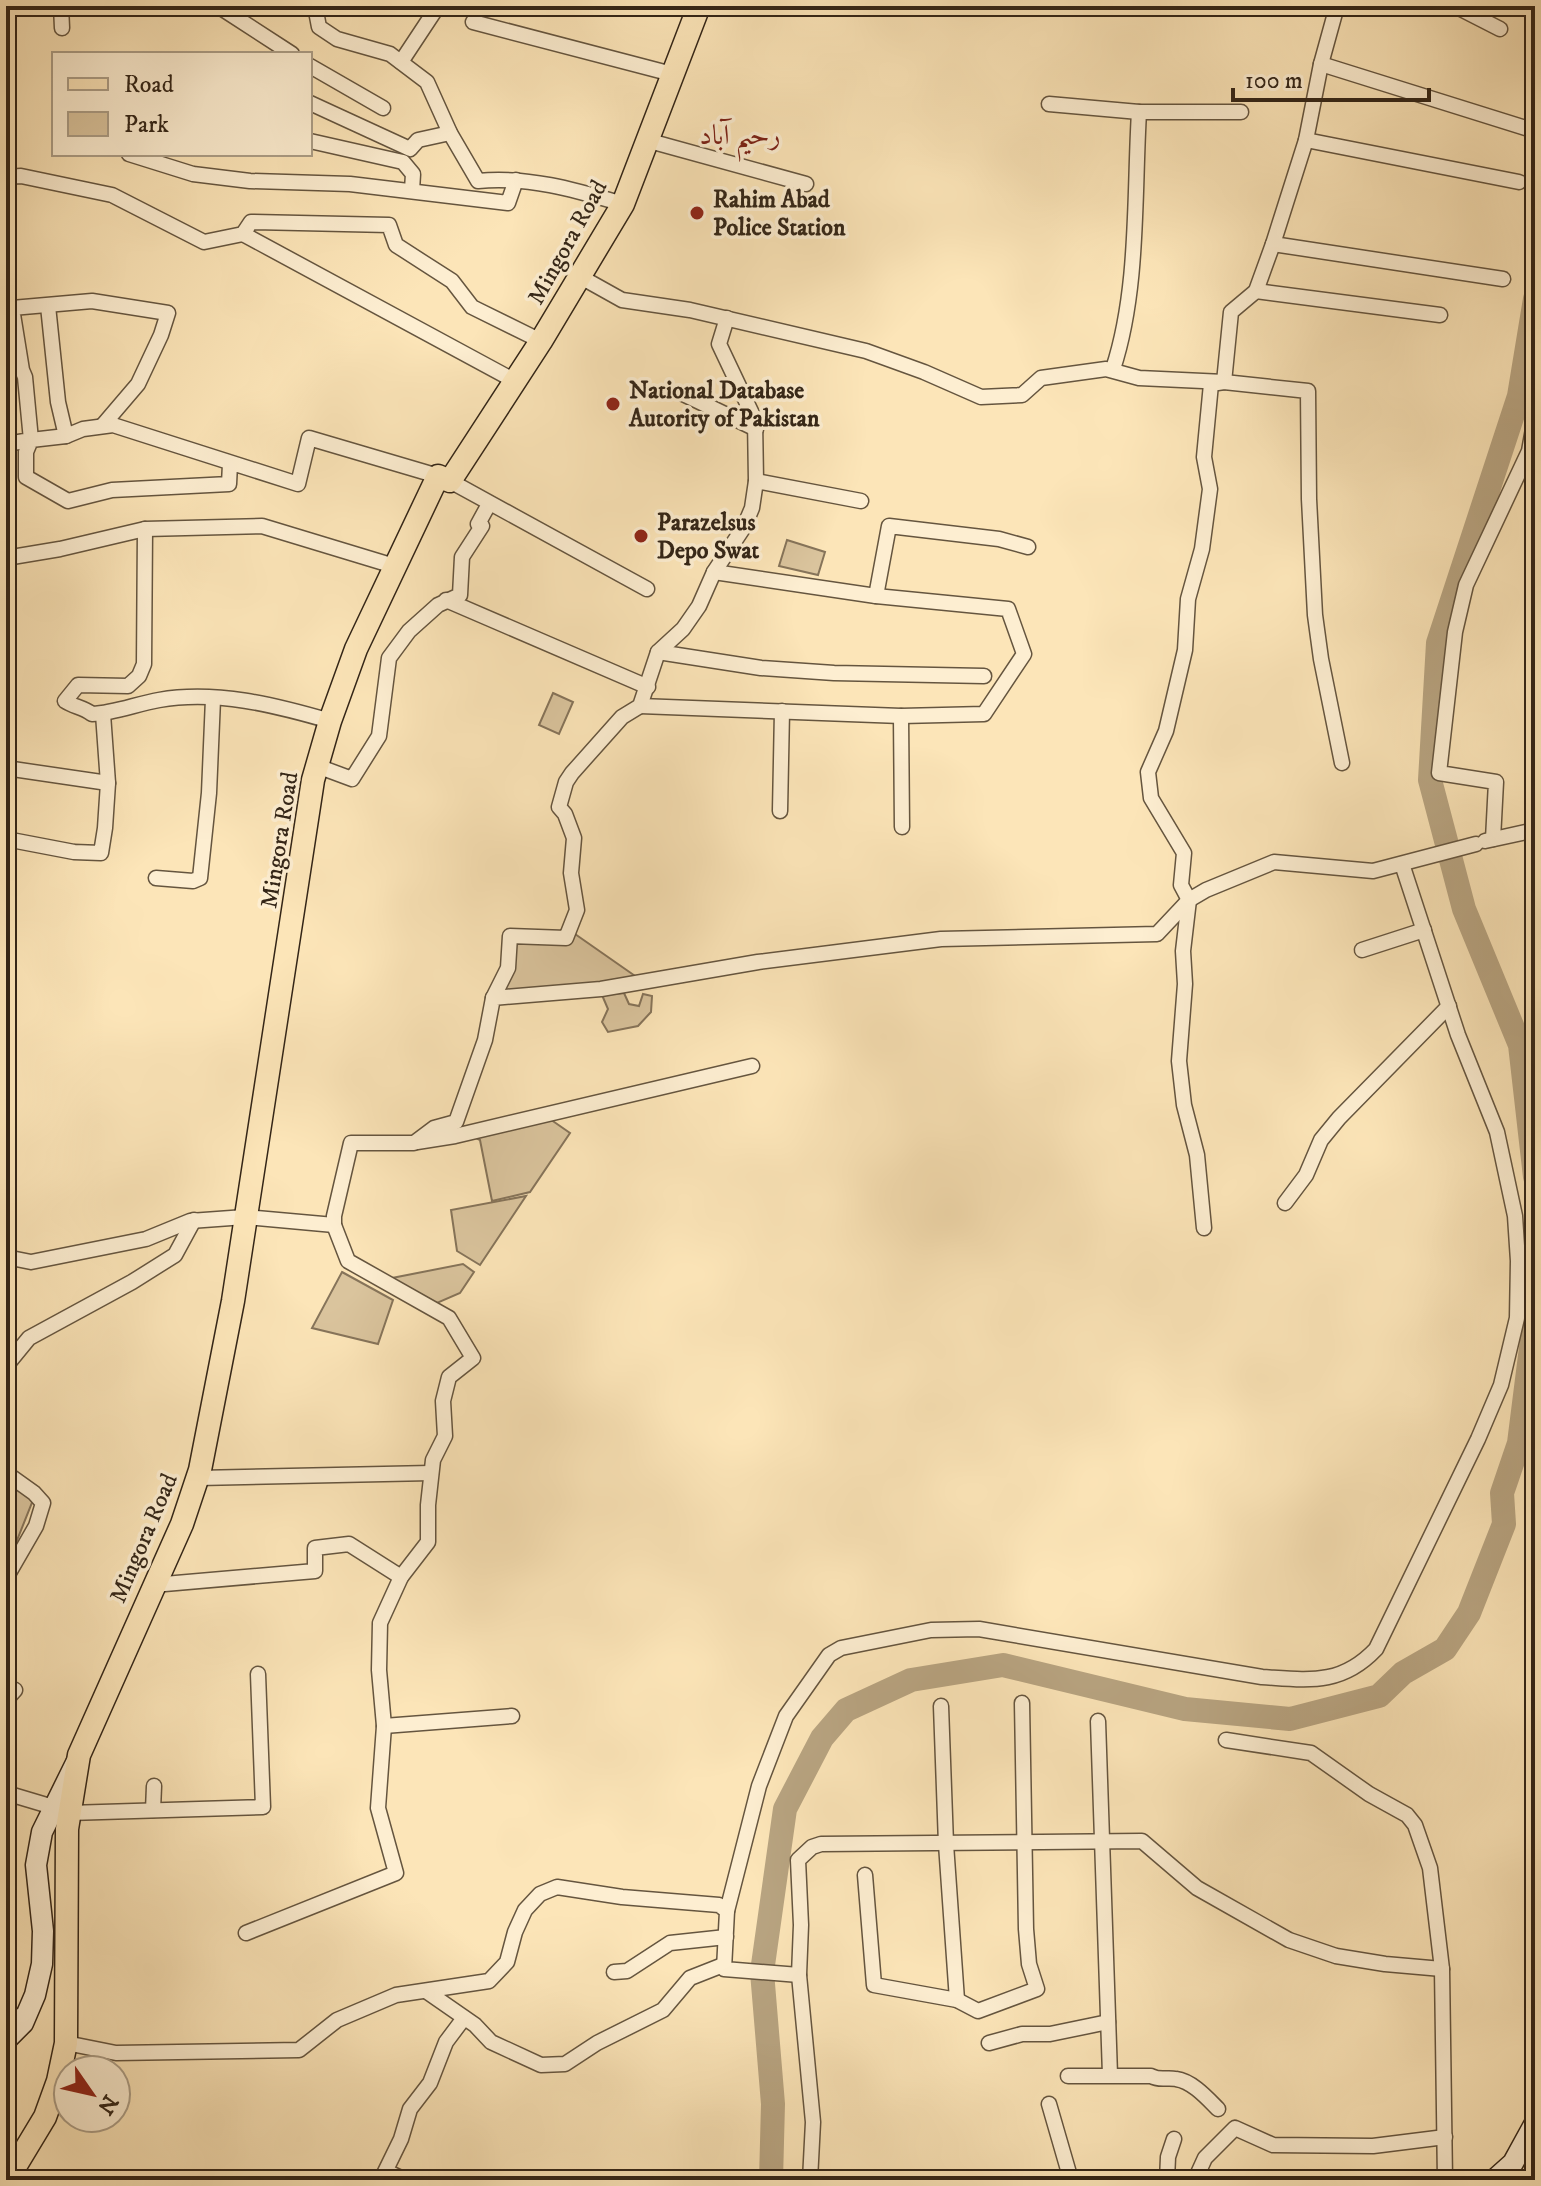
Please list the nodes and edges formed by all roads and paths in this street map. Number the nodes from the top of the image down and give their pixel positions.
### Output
1 (39, 6) edge
2 (61, 6) edge
3 (218, 6) edge
4 (315, 6) edge
5 (438, 6) edge
6 (699, 6) edge
7 (1337, 6) edge
8 (1455, 6) edge
9 (6, 7) edge
10 (473, 22) dead end
11 (62, 28) dead end
12 (1500, 29) dead end
13 (289, 52) edge
14 (401, 62) junction
15 (1321, 64) junction
16 (312, 67) edge
17 (672, 74) junction
18 (312, 104) edge
19 (1049, 104) dead end
20 (383, 108) dead end
21 (1139, 112) junction
22 (1241, 112) dead end
23 (1535, 131) edge
24 (450, 133) junction
25 (646, 140) junction
26 (1306, 140) junction
27 (312, 141) edge
28 (135, 156) edge
29 (6, 177) edge
30 (516, 180) junction
31 (1519, 182) dead end
32 (806, 184) dead end
33 (412, 190) junction
34 (623, 204) junction
35 (243, 234) junction
36 (1273, 244) junction
37 (579, 276) junction
38 (1503, 279) dead end
39 (1256, 291) junction
40 (48, 306) junction
41 (1440, 315) dead end
42 (727, 318) junction
43 (541, 341) junction
44 (1113, 369) junction
45 (515, 381) junction
46 (1224, 382) junction
47 (681, 393) dead end
48 (1535, 418) edge
49 (103, 425) junction
50 (756, 429) junction
51 (66, 436) junction
52 (31, 440) junction
53 (6, 444) edge
54 (230, 464) junction
55 (444, 479) junction
56 (756, 481) junction
57 (861, 501) dead end
58 (489, 504) junction
59 (145, 529) junction
60 (1028, 547) dead end
61 (6, 558) edge
62 (394, 566) junction
63 (714, 572) junction
64 (647, 589) dead end
65 (876, 596) junction
66 (446, 600) junction
67 (658, 652) junction
68 (984, 676) dead end
69 (648, 687) junction
70 (213, 699) junction
71 (640, 706) junction
72 (782, 711) junction
73 (103, 714) junction
74 (901, 716) junction
75 (330, 721) junction
76 (1342, 763) dead end
77 (317, 766) junction
78 (6, 768) edge
79 (108, 783) junction
80 (780, 811) dead end
81 (902, 827) dead end
82 (1535, 830) edge
83 (6, 839) edge
84 (1493, 839) junction
85 (1407, 863) junction
86 (156, 878) dead end
87 (1189, 900) junction
88 (1424, 930) junction
89 (1362, 950) dead end
90 (493, 998) junction
91 (1449, 1006) junction
92 (752, 1066) dead end
93 (414, 1143) junction
94 (1285, 1203) dead end
95 (245, 1217) junction
96 (194, 1220) junction
97 (334, 1225) junction
98 (1204, 1228) dead end
99 (6, 1257) edge
100 (6, 1366) edge
101 (6, 1473) edge
102 (431, 1473) junction
103 (198, 1478) junction
104 (401, 1577) junction
105 (6, 1578) edge
106 (153, 1585) junction
107 (6, 1602) edge
108 (6, 1626) edge
109 (258, 1674) dead end
110 (6, 1686) edge
111 (6, 1700) edge
112 (1022, 1703) dead end
113 (941, 1706) dead end
114 (512, 1716) dead end
115 (1098, 1721) dead end
116 (384, 1726) junction
117 (1226, 1740) dead end
118 (154, 1786) dead end
119 (6, 1793) edge
120 (61, 1810) junction
121 (153, 1810) junction
122 (1102, 1841) junction
123 (1026, 1843) junction
124 (946, 1844) junction
125 (865, 1875) dead end
126 (727, 1911) junction
127 (246, 1933) dead end
128 (726, 1937) junction
129 (728, 1967) junction
130 (1442, 1969) junction
131 (614, 1972) dead end
132 (795, 1974) junction
133 (426, 1991) junction
134 (957, 2000) junction
135 (6, 2009) edge
136 (464, 2018) junction
137 (1108, 2022) junction
138 (23, 2023) junction
139 (6, 2040) edge
140 (66, 2043) junction
141 (989, 2043) dead end
142 (1110, 2075) junction
143 (1068, 2076) dead end
144 (1049, 2104) dead end
145 (1218, 2109) dead end
146 (1535, 2123) edge
147 (1445, 2137) junction
148 (1174, 2139) dead end
149 (383, 2175) edge
150 (7, 2180) edge
151 (405, 2180) edge
152 (810, 2180) edge
153 (1071, 2180) edge
154 (1167, 2180) edge
155 (1195, 2180) edge
156 (1445, 2180) edge
157 (1494, 2180) edge

1 - 9 street
2 - 11 street
3 - 13 street
4 - 14 street
5 - 14 street
6 - 17 main road, Mingora Road
7 - 15 street
8 - 12 street
10 - 17 street
14 - 24 street
15 - 23 street
15 - 26 street
16 - 20 street
17 - 25 main road, Mingora Road
18 - 24 street
19 - 21 street
21 - 22 street
21 - 44 street
24 - 30 street
25 - 32 street
25 - 34 main road, Mingora Road
26 - 31 street
26 - 36 street
27 - 33 street
28 - 33 street
29 - 35 street
30 - 33 street
30 - 34 street
34 - 37 main road, Mingora Road
35 - 43 street
35 - 45 street
36 - 38 street
36 - 39 street
37 - 42 street
37 - 43 main road, Mingora Road
39 - 41 street
39 - 46 street
40 - 49 street
40 - 51 street
40 - 52 street
42 - 44 street
42 - 50 street
43 - 45 main road, Mingora Road
44 - 46 street
45 - 55 main road, Mingora Road
46 - 76 street
46 - 87 street
47 - 50 street
48 - 84 street
49 - 51 street
49 - 54 street
50 - 56 street
51 - 52 street
52 - 53 street
52 - 54 street
54 - 55 street
55 - 58 street
55 - 62 main road, Mingora Road
56 - 57 street
56 - 63 street
58 - 64 street
58 - 66 street
59 - 61 street
59 - 62 street
59 - 73 street
60 - 65 street
62 - 75 main road, Mingora Road
63 - 65 street
63 - 67 street
65 - 74 street
66 - 69 street
66 - 77 street
67 - 68 street
67 - 69 street
69 - 71 street
70 - 73 street
70 - 75 street
70 - 86 street
71 - 72 street
71 - 90 street
72 - 74 street
72 - 80 street
73 - 79 street
74 - 81 street
75 - 77 main road, Mingora Road
77 - 95 main road, Mingora Road
78 - 79 street
79 - 83 street
82 - 84 street
84 - 85 street
85 - 87 street
85 - 88 street
87 - 90 street
87 - 98 street
88 - 89 street
88 - 91 street
90 - 93 street
91 - 94 street
91 - 126 street
92 - 93 street
93 - 97 street
95 - 96 street
95 - 97 street
95 - 103 main road, Mingora Road
96 - 99 street
96 - 100 street
97 - 102 street
101 - 105 street
102 - 103 street
102 - 104 street
103 - 106 main road, Mingora Road
104 - 106 street
104 - 116 street
106 - 120 main road, Mingora Road
107 - 108 street
109 - 121 street
110 - 111 street
112 - 123 street
113 - 124 street
114 - 116 street
115 - 122 street
116 - 127 street
117 - 130 street
118 - 121 street
119 - 120 street
120 - 121 street
120 - 138 main road
120 - 140 main road, Mingora Road
122 - 123 street
122 - 130 street
122 - 137 street
123 - 124 street
123 - 134 street
124 - 132 street
124 - 134 street
125 - 134 street
126 - 128 street
126 - 133 street
128 - 129 street
128 - 131 street
129 - 132 street
129 - 136 street
130 - 147 street
132 - 152 street
133 - 136 street
133 - 140 street
135 - 138 street
136 - 149 street
137 - 141 street
137 - 142 street
138 - 139 main road
140 - 150 main road, Mingora Road
142 - 143 street
142 - 145 street
144 - 153 street
146 - 157 main road
147 - 155 street
147 - 156 street
148 - 154 street
149 - 151 street

